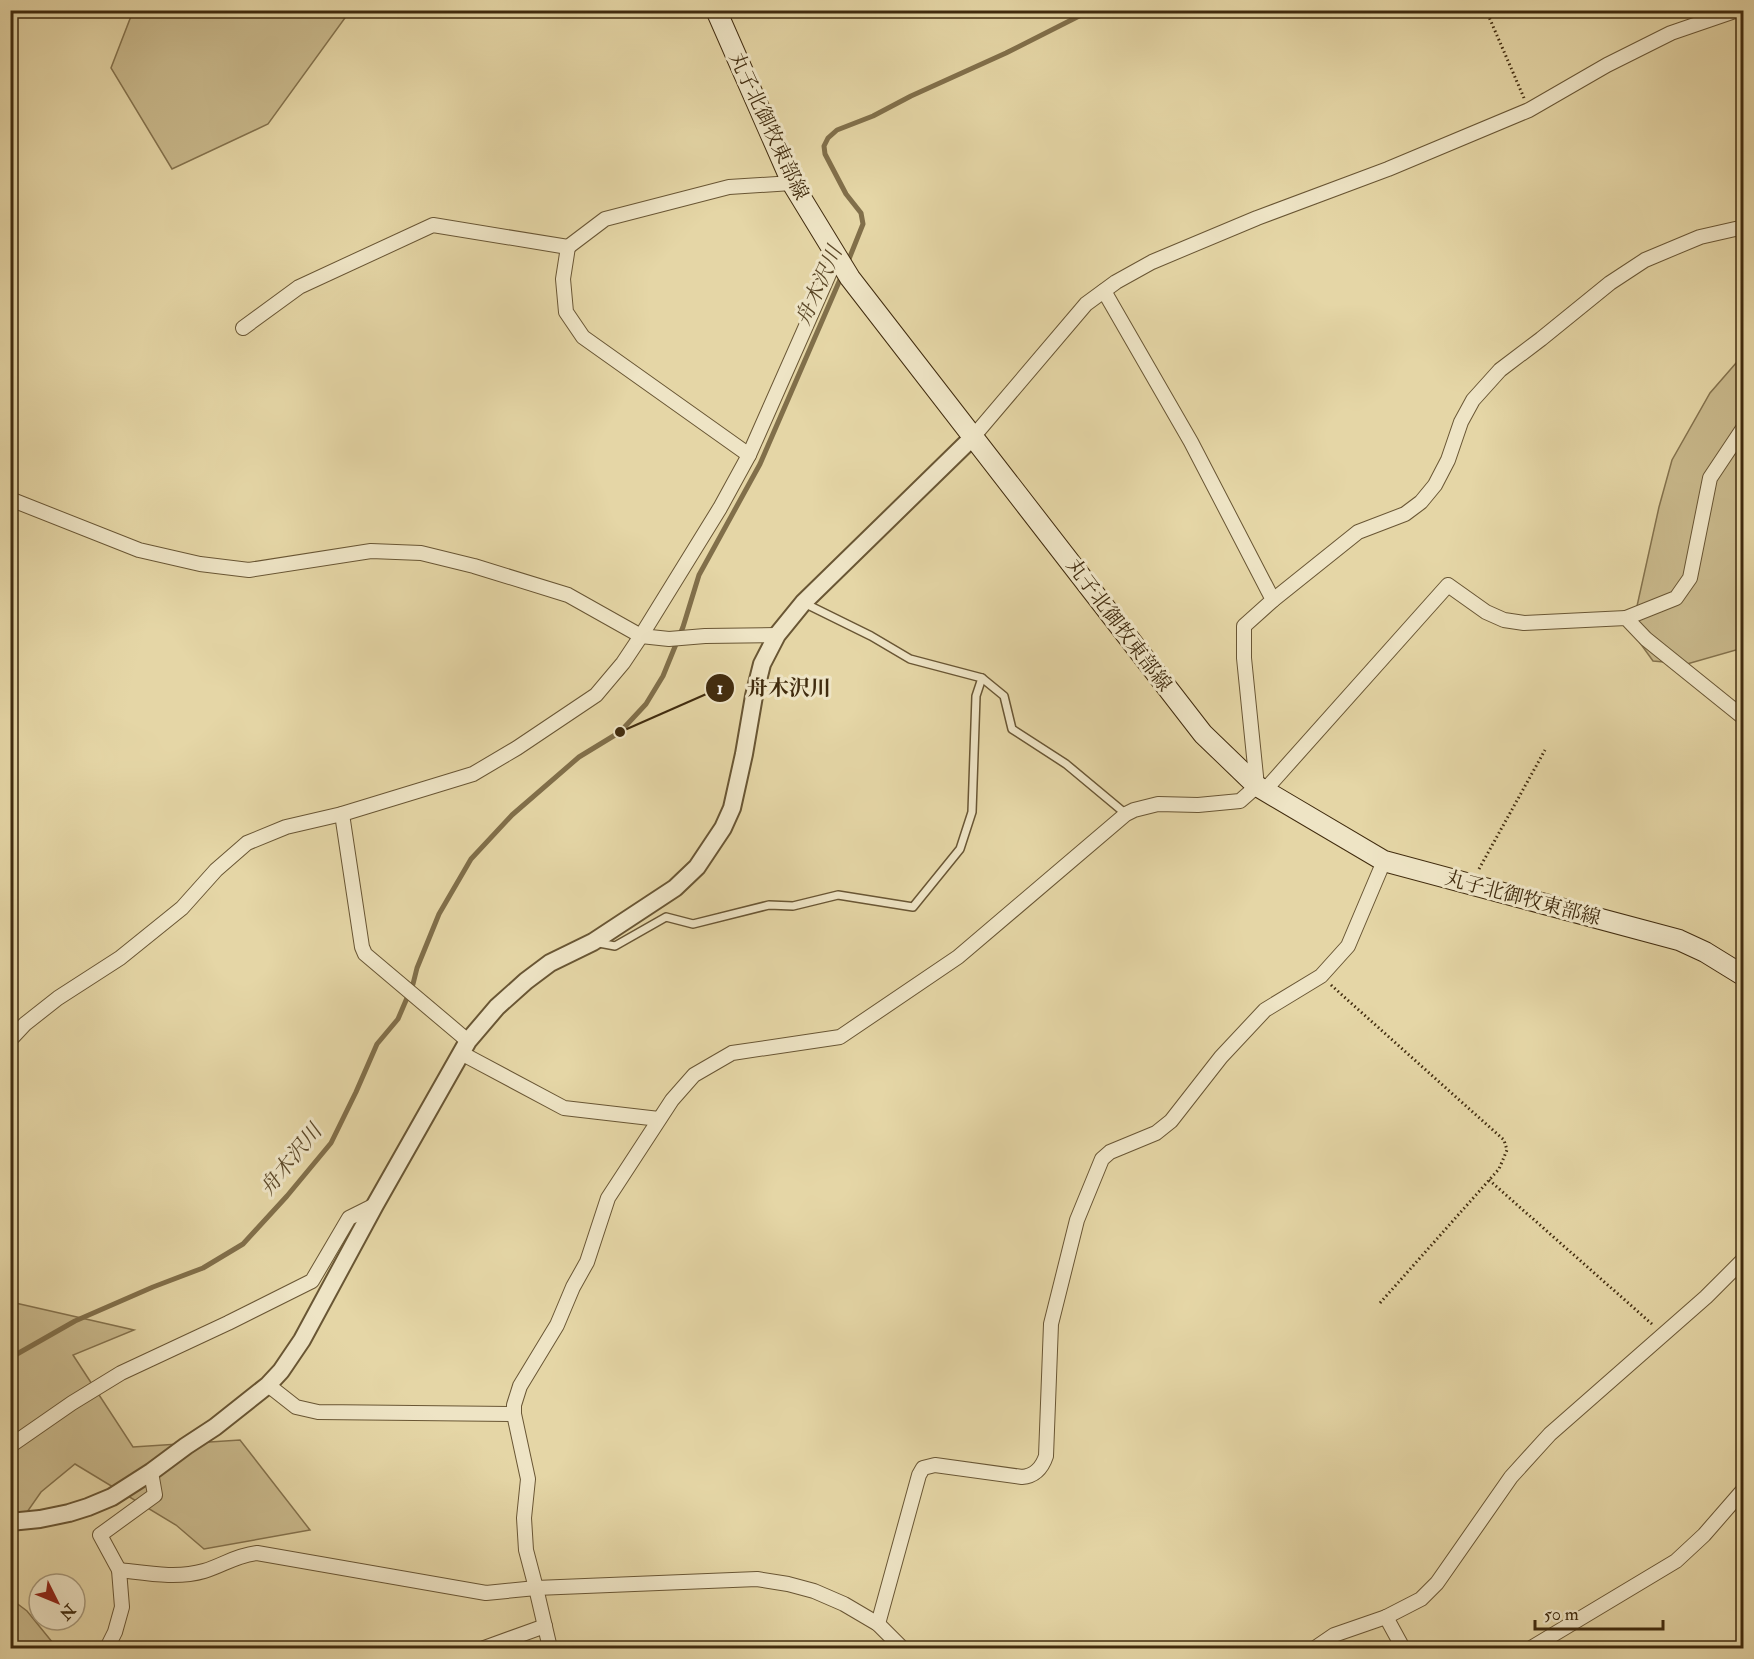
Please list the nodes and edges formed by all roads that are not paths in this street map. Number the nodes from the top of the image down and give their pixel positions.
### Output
1 (716, 10) edge
2 (1738, 10) edge
3 (792, 183) junction
4 (1743, 227) edge
5 (568, 248) junction
6 (837, 256) junction
7 (1104, 291) junction
8 (243, 328) dead end
9 (1743, 428) edge
10 (973, 437) junction
11 (749, 455) junction
12 (10, 499) edge
13 (1273, 600) junction
14 (803, 603) junction
15 (1626, 618) junction
16 (777, 635) junction
17 (641, 636) junction
18 (982, 678) junction
19 (1743, 718) edge
20 (1261, 788) junction
21 (342, 814) junction
22 (1126, 814) junction
23 (1384, 861) junction
24 (593, 942) junction
25 (1743, 976) edge
26 (10, 1040) edge
27 (465, 1047) junction
28 (660, 1119) junction
29 (375, 1205) junction
30 (1743, 1259) edge
31 (268, 1385) junction
32 (514, 1414) junction
33 (10, 1446) edge
34 (151, 1472) junction
35 (1743, 1489) edge
36 (10, 1522) edge
37 (119, 1570) junction
38 (536, 1588) junction
39 (1386, 1617) junction
40 (878, 1624) junction
41 (545, 1626) junction
42 (107, 1648) edge
43 (484, 1648) edge
44 (550, 1648) edge
45 (902, 1648) edge
46 (1316, 1648) edge
47 (1403, 1648) edge
48 (1531, 1648) edge

1 - 3 main road, 丸子北御牧東部線
2 - 7 street
3 - 5 street
3 - 6 main road, 丸子北御牧東部線
4 - 13 street
5 - 8 street
5 - 11 street
6 - 10 main road, 丸子北御牧東部線
6 - 11 street
7 - 10 street
7 - 13 street
9 - 15 street
10 - 14 street
10 - 20 main road, 丸子北御牧東部線
11 - 17 street
12 - 17 street
13 - 20 street
14 - 16 street
14 - 18 lane
15 - 19 street
15 - 20 street
16 - 17 street
16 - 24 street
17 - 21 street
18 - 22 lane
18 - 24 lane
20 - 22 street
20 - 23 main road, 丸子北御牧東部線
21 - 26 street
21 - 27 street
22 - 28 street
23 - 25 main road, 丸子北御牧東部線
23 - 40 street
24 - 27 street
27 - 28 street
27 - 29 street
28 - 32 street
29 - 31 street
29 - 33 street
30 - 39 street
31 - 32 street
31 - 34 street
32 - 38 street
34 - 36 street
34 - 37 street
35 - 48 street
37 - 38 street
37 - 42 street
38 - 40 street
38 - 41 street
39 - 46 street
39 - 47 street
40 - 45 street
41 - 43 street
41 - 44 street

